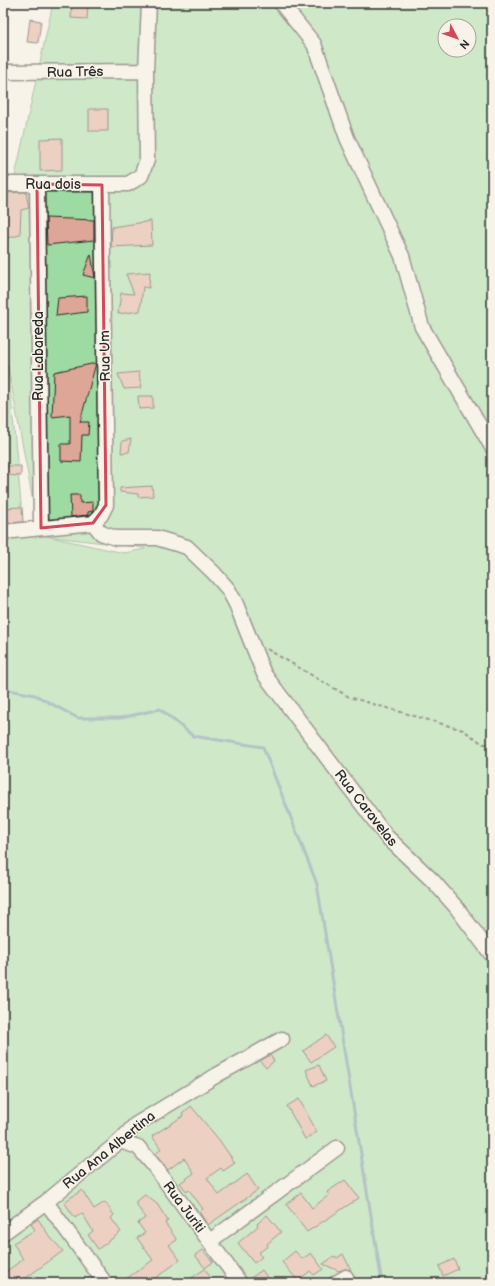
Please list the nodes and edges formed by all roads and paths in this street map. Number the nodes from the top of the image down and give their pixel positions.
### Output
1 (149, 3) edge
2 (282, 3) edge
3 (146, 71) junction
4 (3, 72) edge
5 (3, 184) edge
6 (37, 184) junction
7 (102, 185) junction
8 (492, 447) edge
9 (93, 523) junction
10 (41, 528) junction
11 (3, 532) edge
12 (251, 644) junction
13 (492, 744) edge
14 (492, 955) edge
15 (282, 1039) dead end
16 (120, 1141) junction
17 (337, 1148) dead end
18 (46, 1202) junction
19 (3, 1233) edge
20 (210, 1241) junction
21 (104, 1283) edge
22 (240, 1283) edge

1 - 3 street, Rua dois
2 - 8 street
3 - 4 street, Rua Três
3 - 7 street, Rua dois
5 - 6 street, Rua dois
6 - 7 street, Rua dois
6 - 10 street, Rua Labareda
7 - 9 street, Rua Um
9 - 10 street
9 - 12 street, Rua Caravelas
10 - 11 street
12 - 13 path
12 - 14 street, Rua Caravelas
15 - 16 street, Rua Ana Albertina
16 - 18 street, Rua Ana Albertina
16 - 20 street, Rua Juriti
17 - 20 street
18 - 19 street, Rua Ana Albertina
18 - 21 street
20 - 22 street, Rua Juriti

